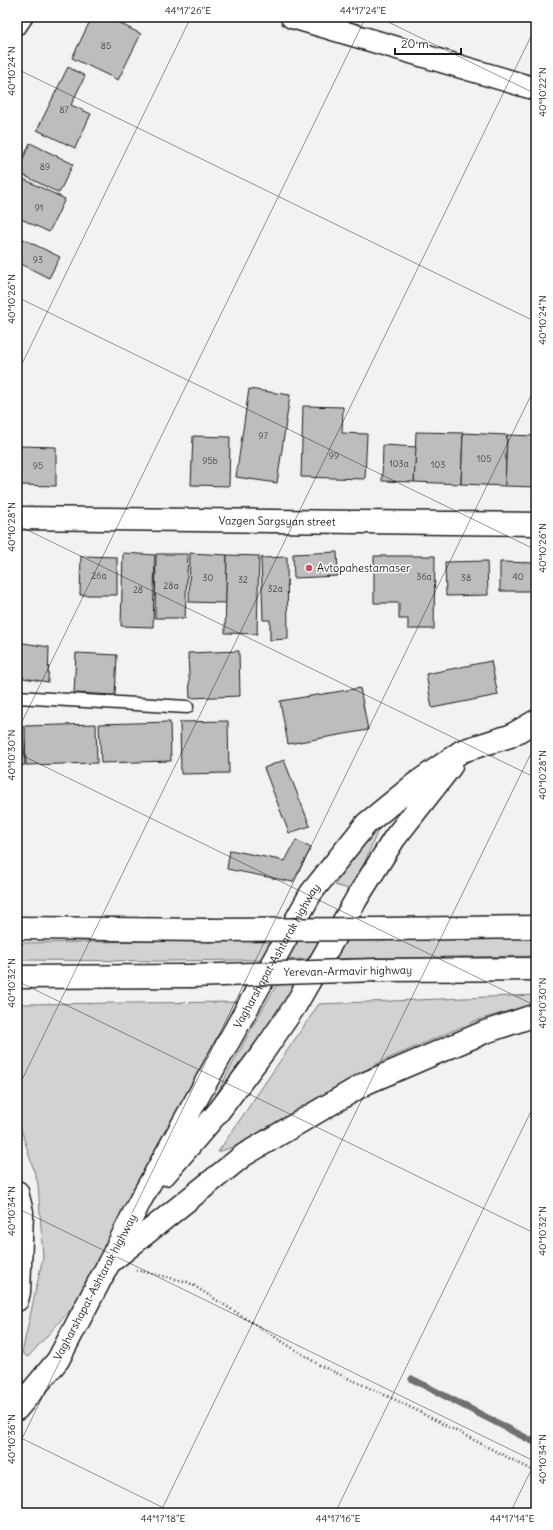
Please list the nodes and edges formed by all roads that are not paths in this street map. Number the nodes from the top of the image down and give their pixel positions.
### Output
1 (21, 17) edge
2 (292, 17) edge
3 (17, 23) edge
4 (536, 89) edge
5 (17, 518) edge
6 (536, 524) edge
7 (17, 697) edge
8 (187, 707) dead end
9 (536, 721) edge
10 (462, 751) junction
11 (536, 927) edge
12 (17, 928) edge
13 (536, 969) edge
14 (17, 977) edge
15 (536, 1015) edge
16 (17, 1192) edge
17 (140, 1201) junction
18 (109, 1263) junction
19 (17, 1300) edge
20 (17, 1408) edge

1 - 3 main road
2 - 4 main road
5 - 6 main road, Vazgen Sargsyan street
7 - 8 lane
9 - 10 main road, Vagharshapat-Ashtarak highway
10 - 17 main road, Vagharshapat-Ashtarak highway
10 - 17 main road, Vagharshapat-Ashtarak highway
11 - 12 main road, bridge
13 - 14 main road, Yerevan-Armavir highway, bridge
15 - 18 main road
16 - 19 main road
17 - 18 main road, Vagharshapat-Ashtarak highway
18 - 20 main road, Vagharshapat-Ashtarak highway

